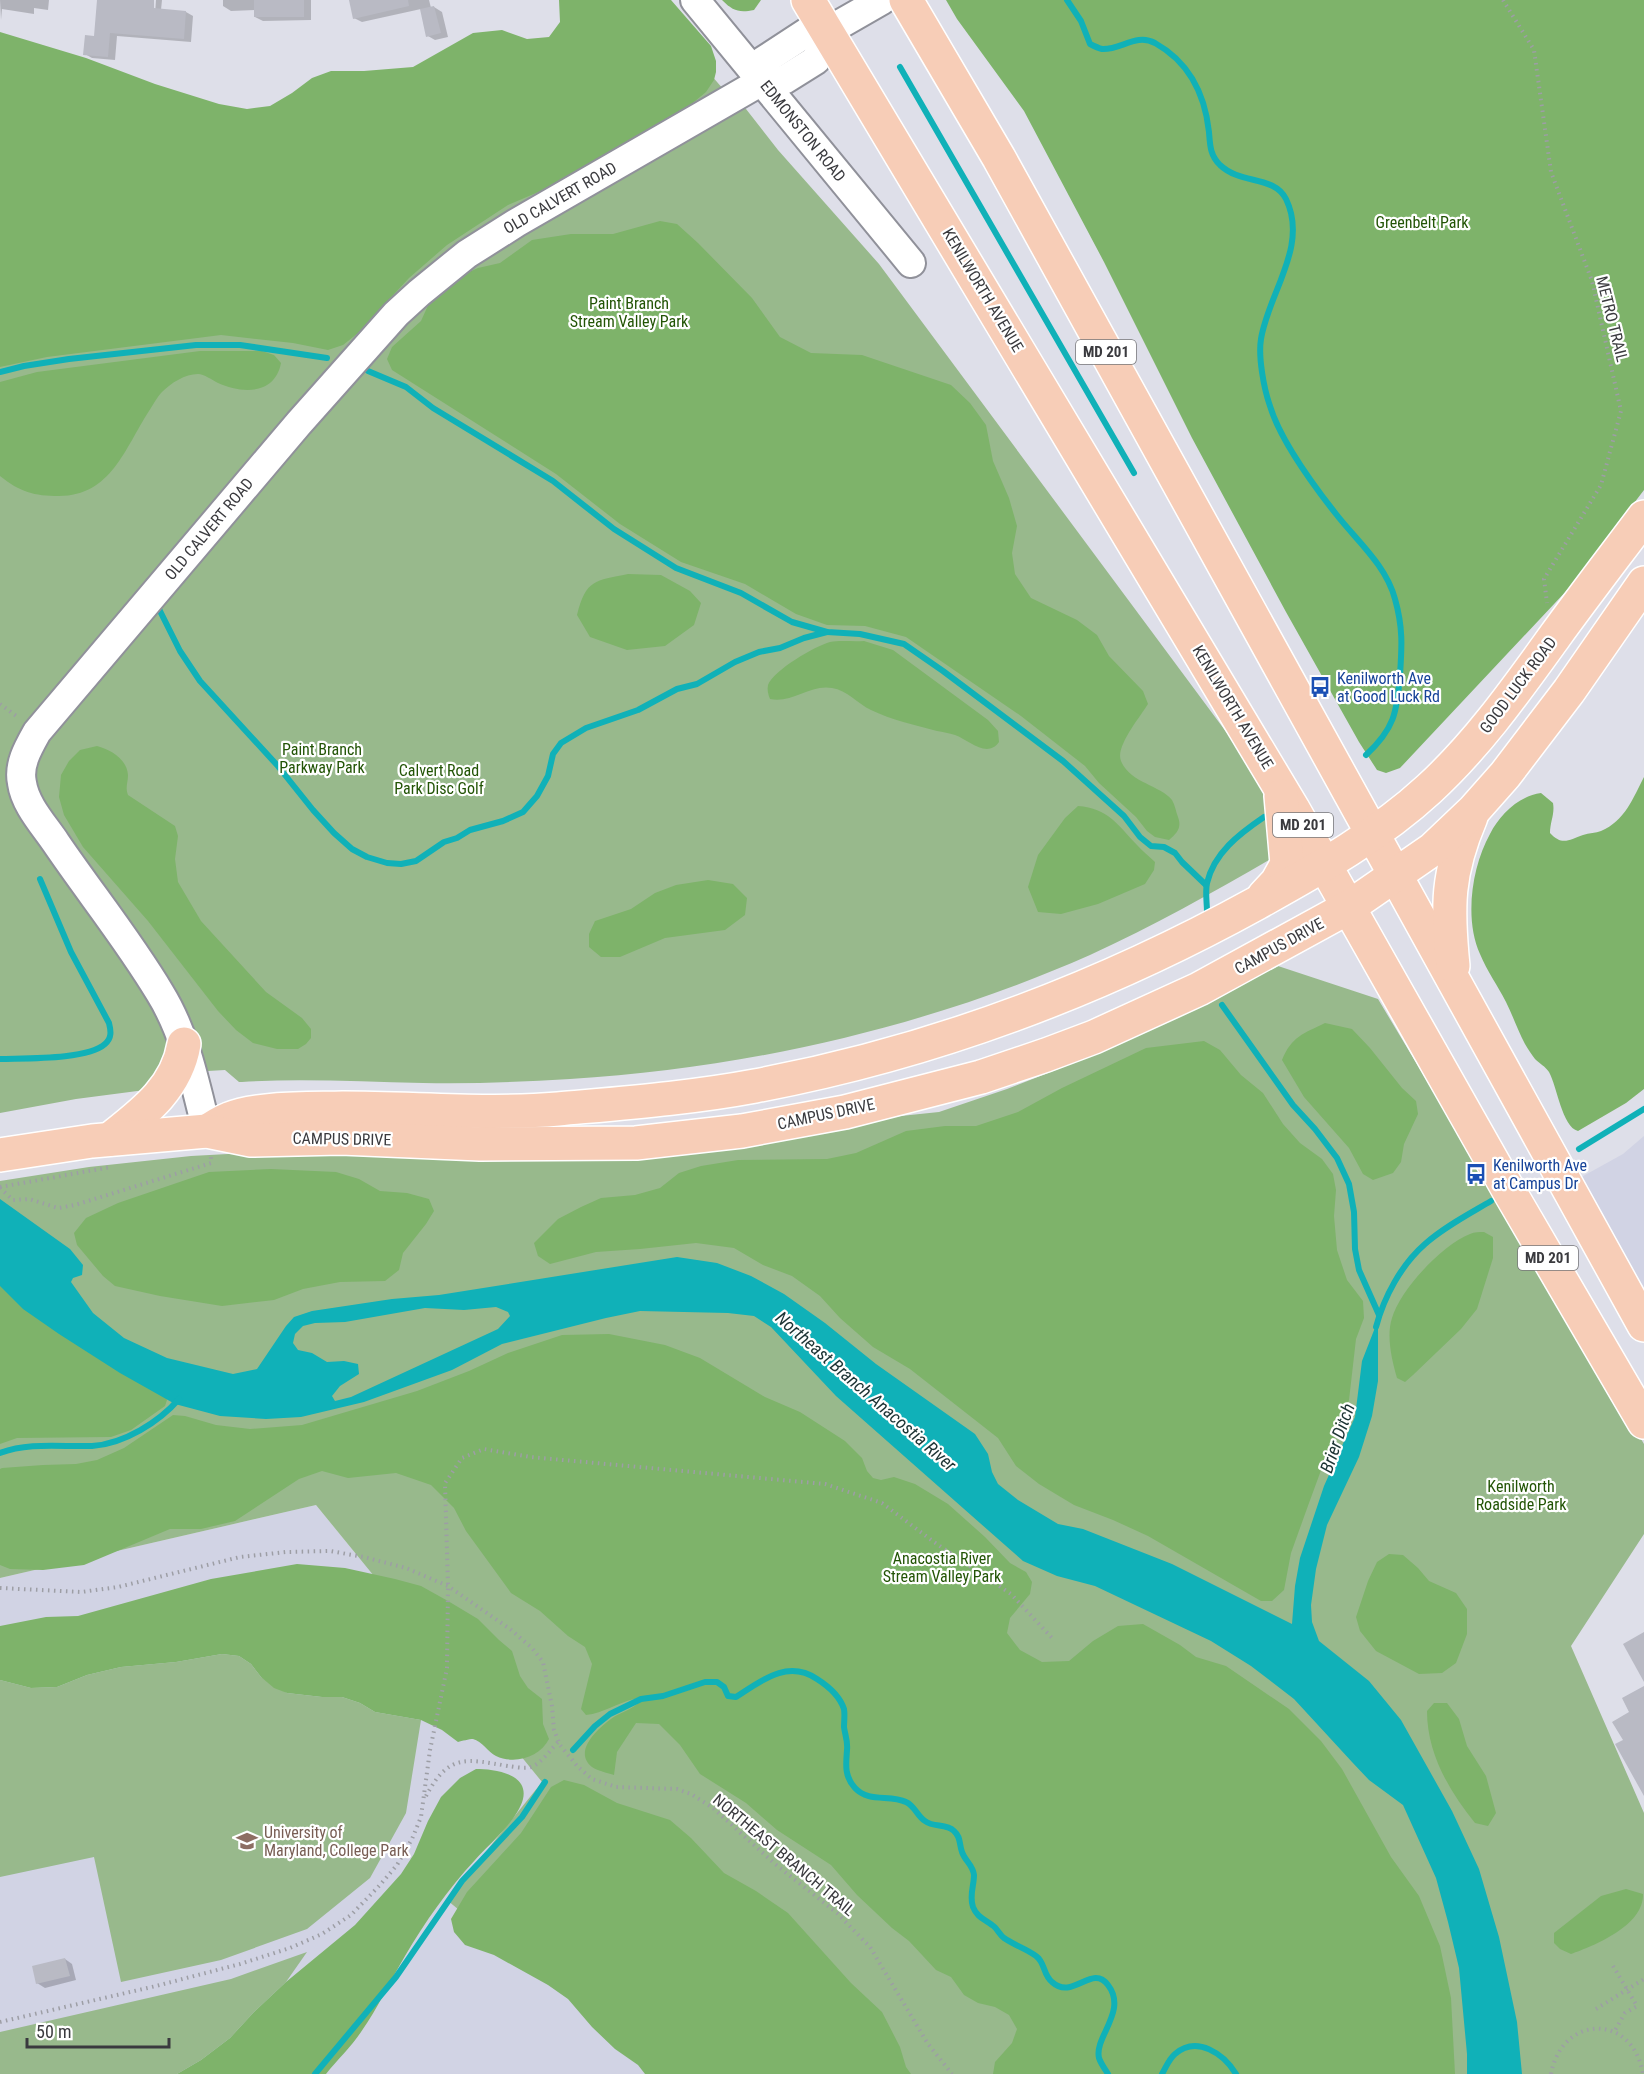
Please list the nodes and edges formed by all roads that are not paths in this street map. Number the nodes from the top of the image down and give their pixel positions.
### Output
1 (695, 0) edge
2 (808, 0) edge
3 (882, 0) edge
4 (906, 0) edge
5 (828, 31) junction
6 (762, 81) junction
7 (911, 263) dead end
8 (1644, 517) edge
9 (1644, 583) edge
10 (1279, 786) junction
11 (1474, 810) junction
12 (1373, 834) junction
13 (1325, 865) junction
14 (1396, 876) junction
15 (1258, 902) junction
16 (1349, 907) junction
17 (1455, 981) junction
18 (184, 1044) junction
19 (110, 1139) junction
20 (209, 1144) junction
21 (7, 1153) edge
22 (1644, 1325) edge
23 (1644, 1422) edge

1 - 6 street, EDMONSTON ROAD
2 - 5 main road, KENILWORTH AVENUE / MD 201
3 - 5 street
4 - 12 main road, MD 201
5 - 6 street, OLD CALVERT ROAD
5 - 10 main road, KENILWORTH AVENUE / MD 201
6 - 7 street, EDMONSTON ROAD
6 - 18 street, OLD CALVERT ROAD
8 - 12 main road, GOOD LUCK ROAD
9 - 11 main road
10 - 13 main road, KENILWORTH AVENUE / MD 201
10 - 15 main road
11 - 14 main road
11 - 17 main road
12 - 13 main road, CAMPUS DRIVE
12 - 14 main road, MD 201
13 - 15 main road, CAMPUS DRIVE
13 - 16 main road, KENILWORTH AVENUE / MD 201
14 - 16 main road, CAMPUS DRIVE
14 - 17 main road, MD 201
15 - 20 main road, CAMPUS DRIVE
16 - 20 main road, CAMPUS DRIVE
16 - 23 main road, KENILWORTH AVENUE / MD 201
17 - 22 main road, MD 201
18 - 19 main road
18 - 20 street, OLD CALVERT ROAD
19 - 20 main road, CAMPUS DRIVE
19 - 21 main road, CAMPUS DRIVE

